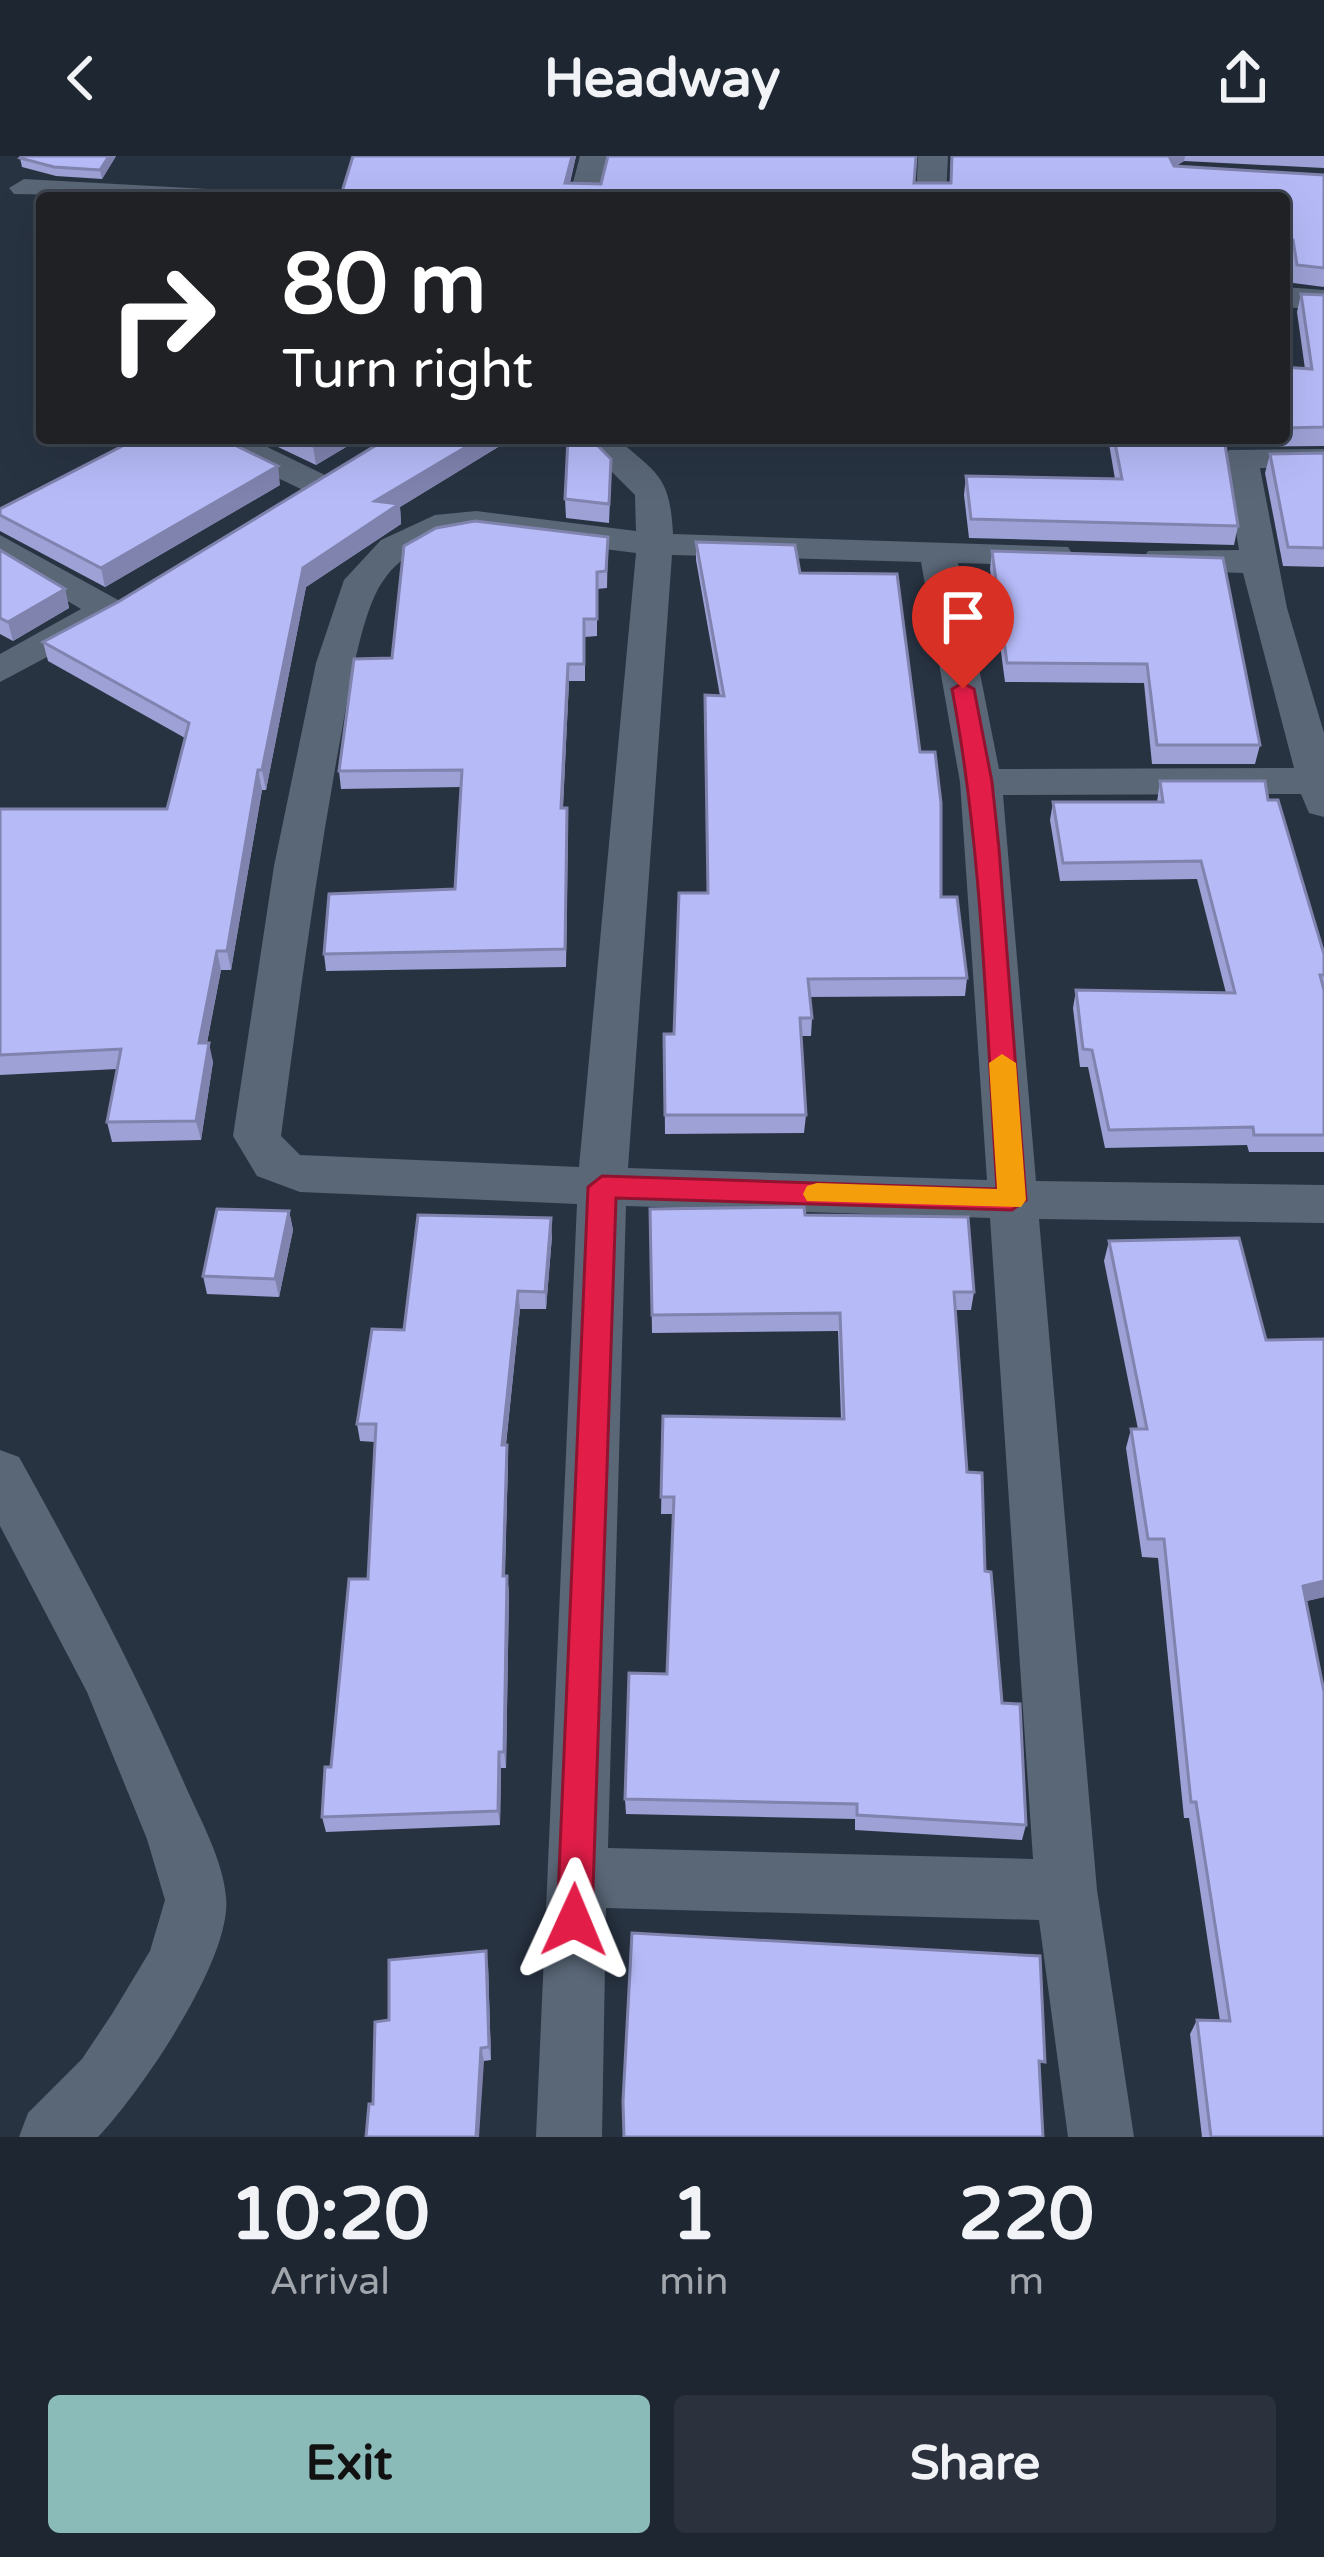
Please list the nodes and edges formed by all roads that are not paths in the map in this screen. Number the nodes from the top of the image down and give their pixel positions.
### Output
1 (596, 156) edge
2 (932, 156) edge
3 (25, 187) edge
4 (108, 192) edge
5 (586, 192) edge
6 (931, 192) edge
7 (1290, 298) edge
8 (1324, 300) edge
9 (234, 444) edge
10 (602, 444) edge
11 (1239, 448) edge
12 (1324, 459) edge
13 (356, 461) edge
14 (317, 484) junction
15 (279, 507) edge
16 (655, 544) junction
17 (0, 546) edge
18 (937, 551) junction
19 (1259, 562) junction
20 (146, 587) edge
21 (107, 609) junction
22 (0, 670) edge
23 (981, 782) junction
24 (1322, 788) edge
25 (602, 1187) junction
26 (1012, 1200) junction
27 (1324, 1204) edge
28 (0, 1473) edge
29 (575, 1877) junction
30 (1066, 1890) junction
31 (52, 2137) edge
32 (568, 2137) edge
33 (1101, 2137) edge

1 - 5 street
2 - 6 street
3 - 4 street
7 - 8 street
9 - 14 street
10 - 16 street
11 - 12 street
11 - 19 street
13 - 14 street
14 - 15 street
16 - 18 street
16 - 25 street
16 - 25 street
17 - 21 street
18 - 19 street
18 - 23 street
19 - 24 street
20 - 21 street
21 - 22 street
23 - 24 street
23 - 26 street
25 - 26 street
25 - 29 street
26 - 27 street
26 - 30 street
28 - 31 street
29 - 30 street
29 - 32 street
30 - 33 street

